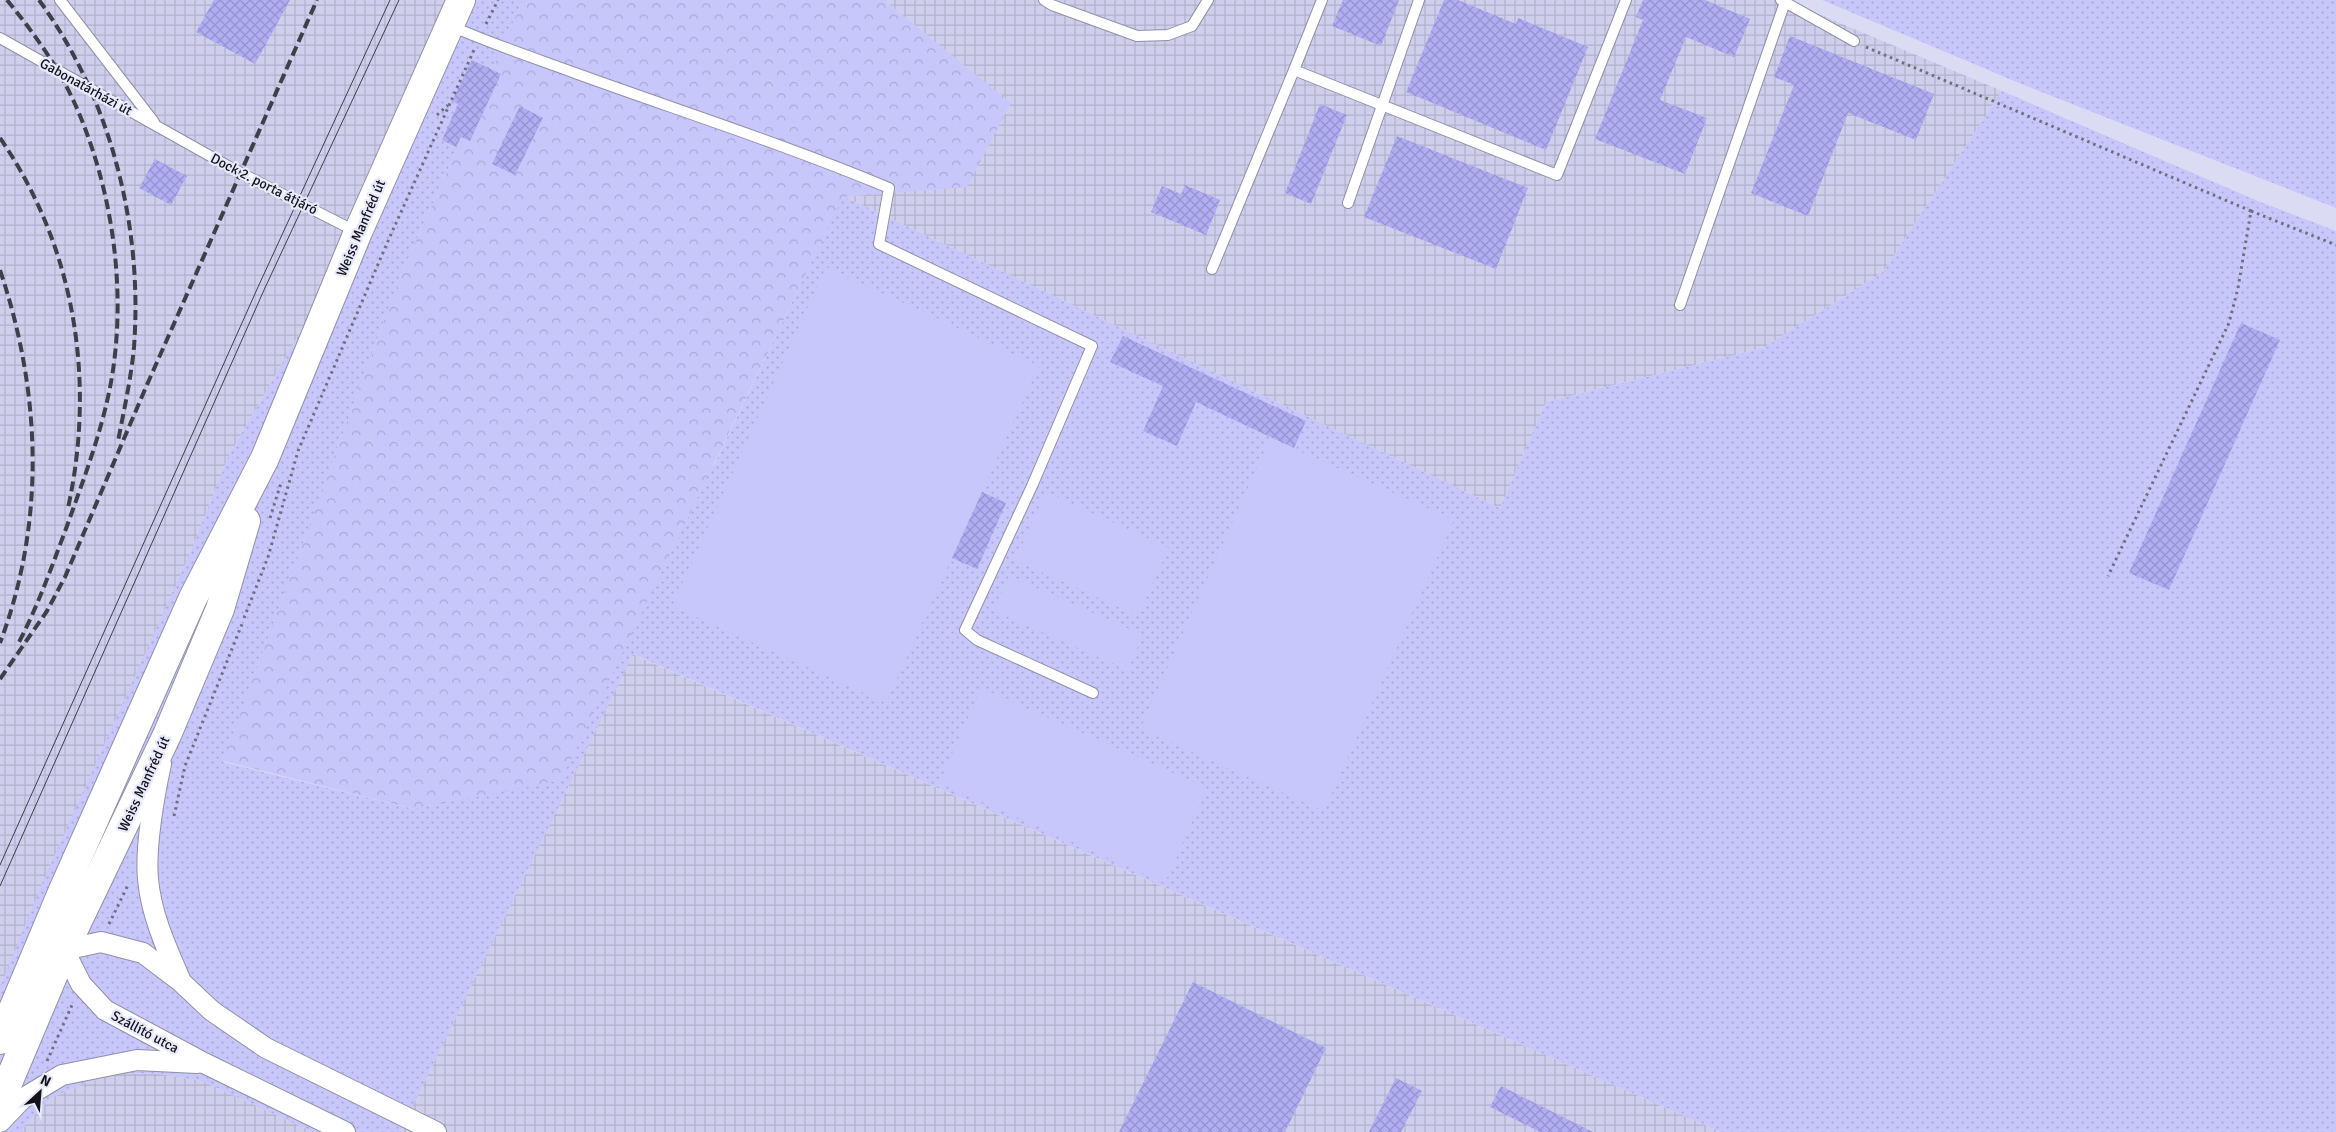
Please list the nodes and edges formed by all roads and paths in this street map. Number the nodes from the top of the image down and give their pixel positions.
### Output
1 (60, 0) edge
2 (461, 0) edge
3 (498, 0) edge
4 (1208, 0) edge
5 (1322, 0) edge
6 (1419, 0) edge
7 (1626, 0) edge
8 (1783, 1) edge
9 (1050, 2) edge
10 (450, 26) junction
11 (0, 38) edge
12 (480, 38) junction
13 (1854, 41) joint
14 (1294, 70) junction
15 (448, 105) junction
16 (1383, 106) junction
17 (436, 116) dead end
18 (158, 127) junction
19 (172, 135) joint
20 (1348, 203) dead end
21 (2251, 211) junction
22 (358, 232) junction
23 (2336, 245) edge
24 (1212, 269) dead end
25 (1680, 305) dead end
26 (274, 468) junction
27 (269, 523) dead end
28 (2108, 576) dead end
29 (1093, 692) dead end
30 (167, 735) junction
31 (172, 822) dead end
32 (62, 890) junction
33 (64, 950) junction
34 (27, 976) junction
35 (180, 981) junction
36 (0, 1040) edge
37 (204, 1063) junction
38 (0, 1102) edge
39 (0, 1122) edge
40 (415, 1128) edge
41 (345, 1132) edge
42 (436, 1132) edge

1 - 18 lane
2 - 10 main road, Weiss Manfréd út
3 - 12 path
4 - 9 lane
5 - 14 lane
6 - 16 lane
7 - 16 lane
8 - 13 lane
8 - 25 lane
10 - 12 lane
10 - 22 main road, Weiss Manfréd út
11 - 18 lane, Gabonatárházi út
12 - 15 path
12 - 29 lane
13 - 21 path
14 - 16 lane
14 - 24 lane
15 - 17 path
15 - 31 path
16 - 20 lane
18 - 19 lane, Gabonatárházi út
19 - 22 lane, Dock 2. porta átjáró
21 - 23 path
21 - 28 path
22 - 26 main road, Weiss Manfréd út
26 - 27 path
26 - 30 main road, Weiss Manfréd út
26 - 32 main road, Weiss Manfréd út
30 - 33 main road, Weiss Manfréd út
30 - 35 street
32 - 33 street
32 - 34 main road, Weiss Manfréd út
33 - 34 street
33 - 35 street
33 - 37 street, Szállító utca
33 - 38 main road, Weiss Manfréd út
34 - 36 main road, Weiss Manfréd út
35 - 40 street
37 - 39 street, Szállító utca
37 - 41 street, Szállító utca
40 - 42 street

